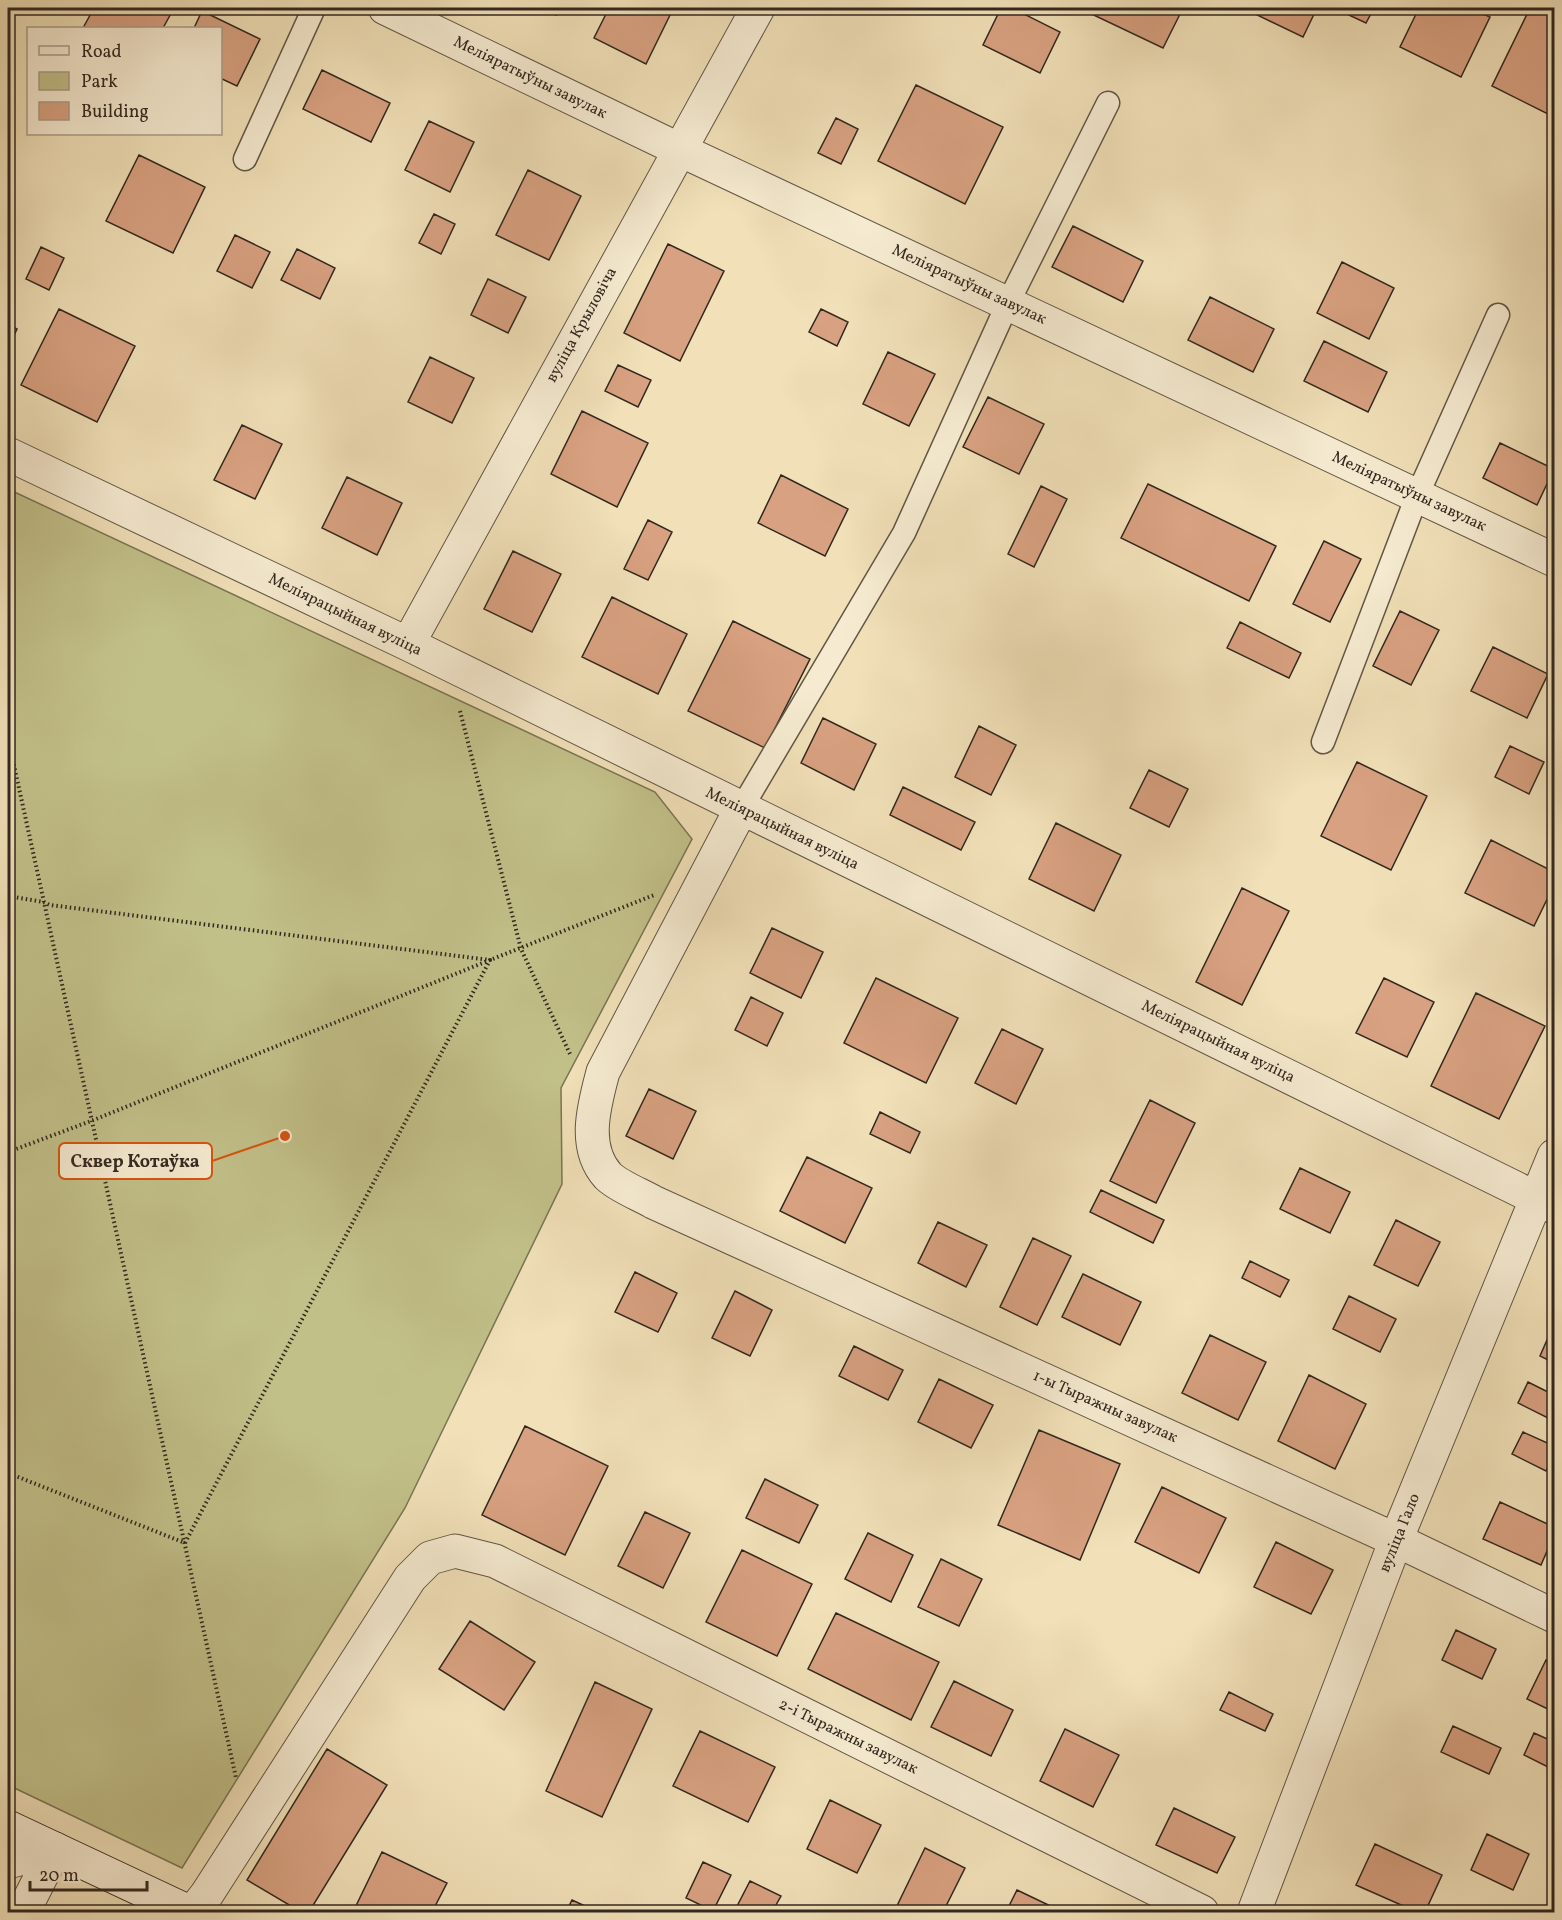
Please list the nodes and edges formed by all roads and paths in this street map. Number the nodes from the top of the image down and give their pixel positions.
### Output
1 (314, 8) edge
2 (385, 8) edge
3 (758, 8) edge
4 (1108, 103) dead end
5 (678, 150) junction
6 (245, 159) dead end
7 (1008, 303) junction
8 (1498, 315) dead end
9 (8, 454) edge
10 (1417, 496) junction
11 (1554, 560) edge
12 (408, 644) junction
13 (447, 664) junction
14 (8, 738) edge
15 (1323, 742) dead end
16 (741, 809) junction
17 (706, 874) junction
18 (8, 896) edge
19 (43, 902) junction
20 (521, 949) junction
21 (490, 960) junction
22 (594, 1106) junction
23 (91, 1121) junction
24 (8, 1152) edge
25 (1554, 1156) edge
26 (1546, 1203) edge
27 (8, 1473) edge
28 (1396, 1540) junction
29 (185, 1543) junction
30 (1554, 1616) edge
31 (238, 1787) dead end
32 (8, 1827) edge
33 (55, 1849) junction
34 (8, 1862) edge
35 (24, 1912) edge
36 (191, 1912) edge
37 (1202, 1912) edge
38 (1254, 1912) edge

1 - 6 lane
2 - 5 street, Меліяратыўны завулак
3 - 5 street, вуліца Крыловіча
4 - 7 lane
5 - 7 street, Меліяратыўны завулак
5 - 12 street, вуліца Крыловіча
7 - 10 street, Меліяратыўны завулак
7 - 16 lane
8 - 10 lane
9 - 12 street, Меліярацыйная вуліца
10 - 11 street, Меліяратыўны завулак
10 - 15 lane
12 - 13 street, Меліярацыйная вуліца
13 - 16 street, Меліярацыйная вуліца
13 - 20 path
14 - 19 path
16 - 17 street, 1-ы Тыражны завулак
16 - 26 street, Меліярацыйная вуліца
17 - 20 path
17 - 22 street, 1-ы Тыражны завулак
18 - 19 path
19 - 21 path
19 - 23 path
20 - 21 path
20 - 22 path
21 - 23 path
21 - 29 path
22 - 28 street, 1-ы Тыражны завулак
23 - 24 path
23 - 29 path
25 - 26 street, вуліца Гало
26 - 28 street, вуліца Гало
27 - 29 path
28 - 30 street, 1-ы Тыражны завулак
28 - 38 street, вуліца Гало
29 - 31 path
32 - 33 street
33 - 34 street
33 - 35 street
33 - 36 street
36 - 37 street, 2-і Тыражны завулак

